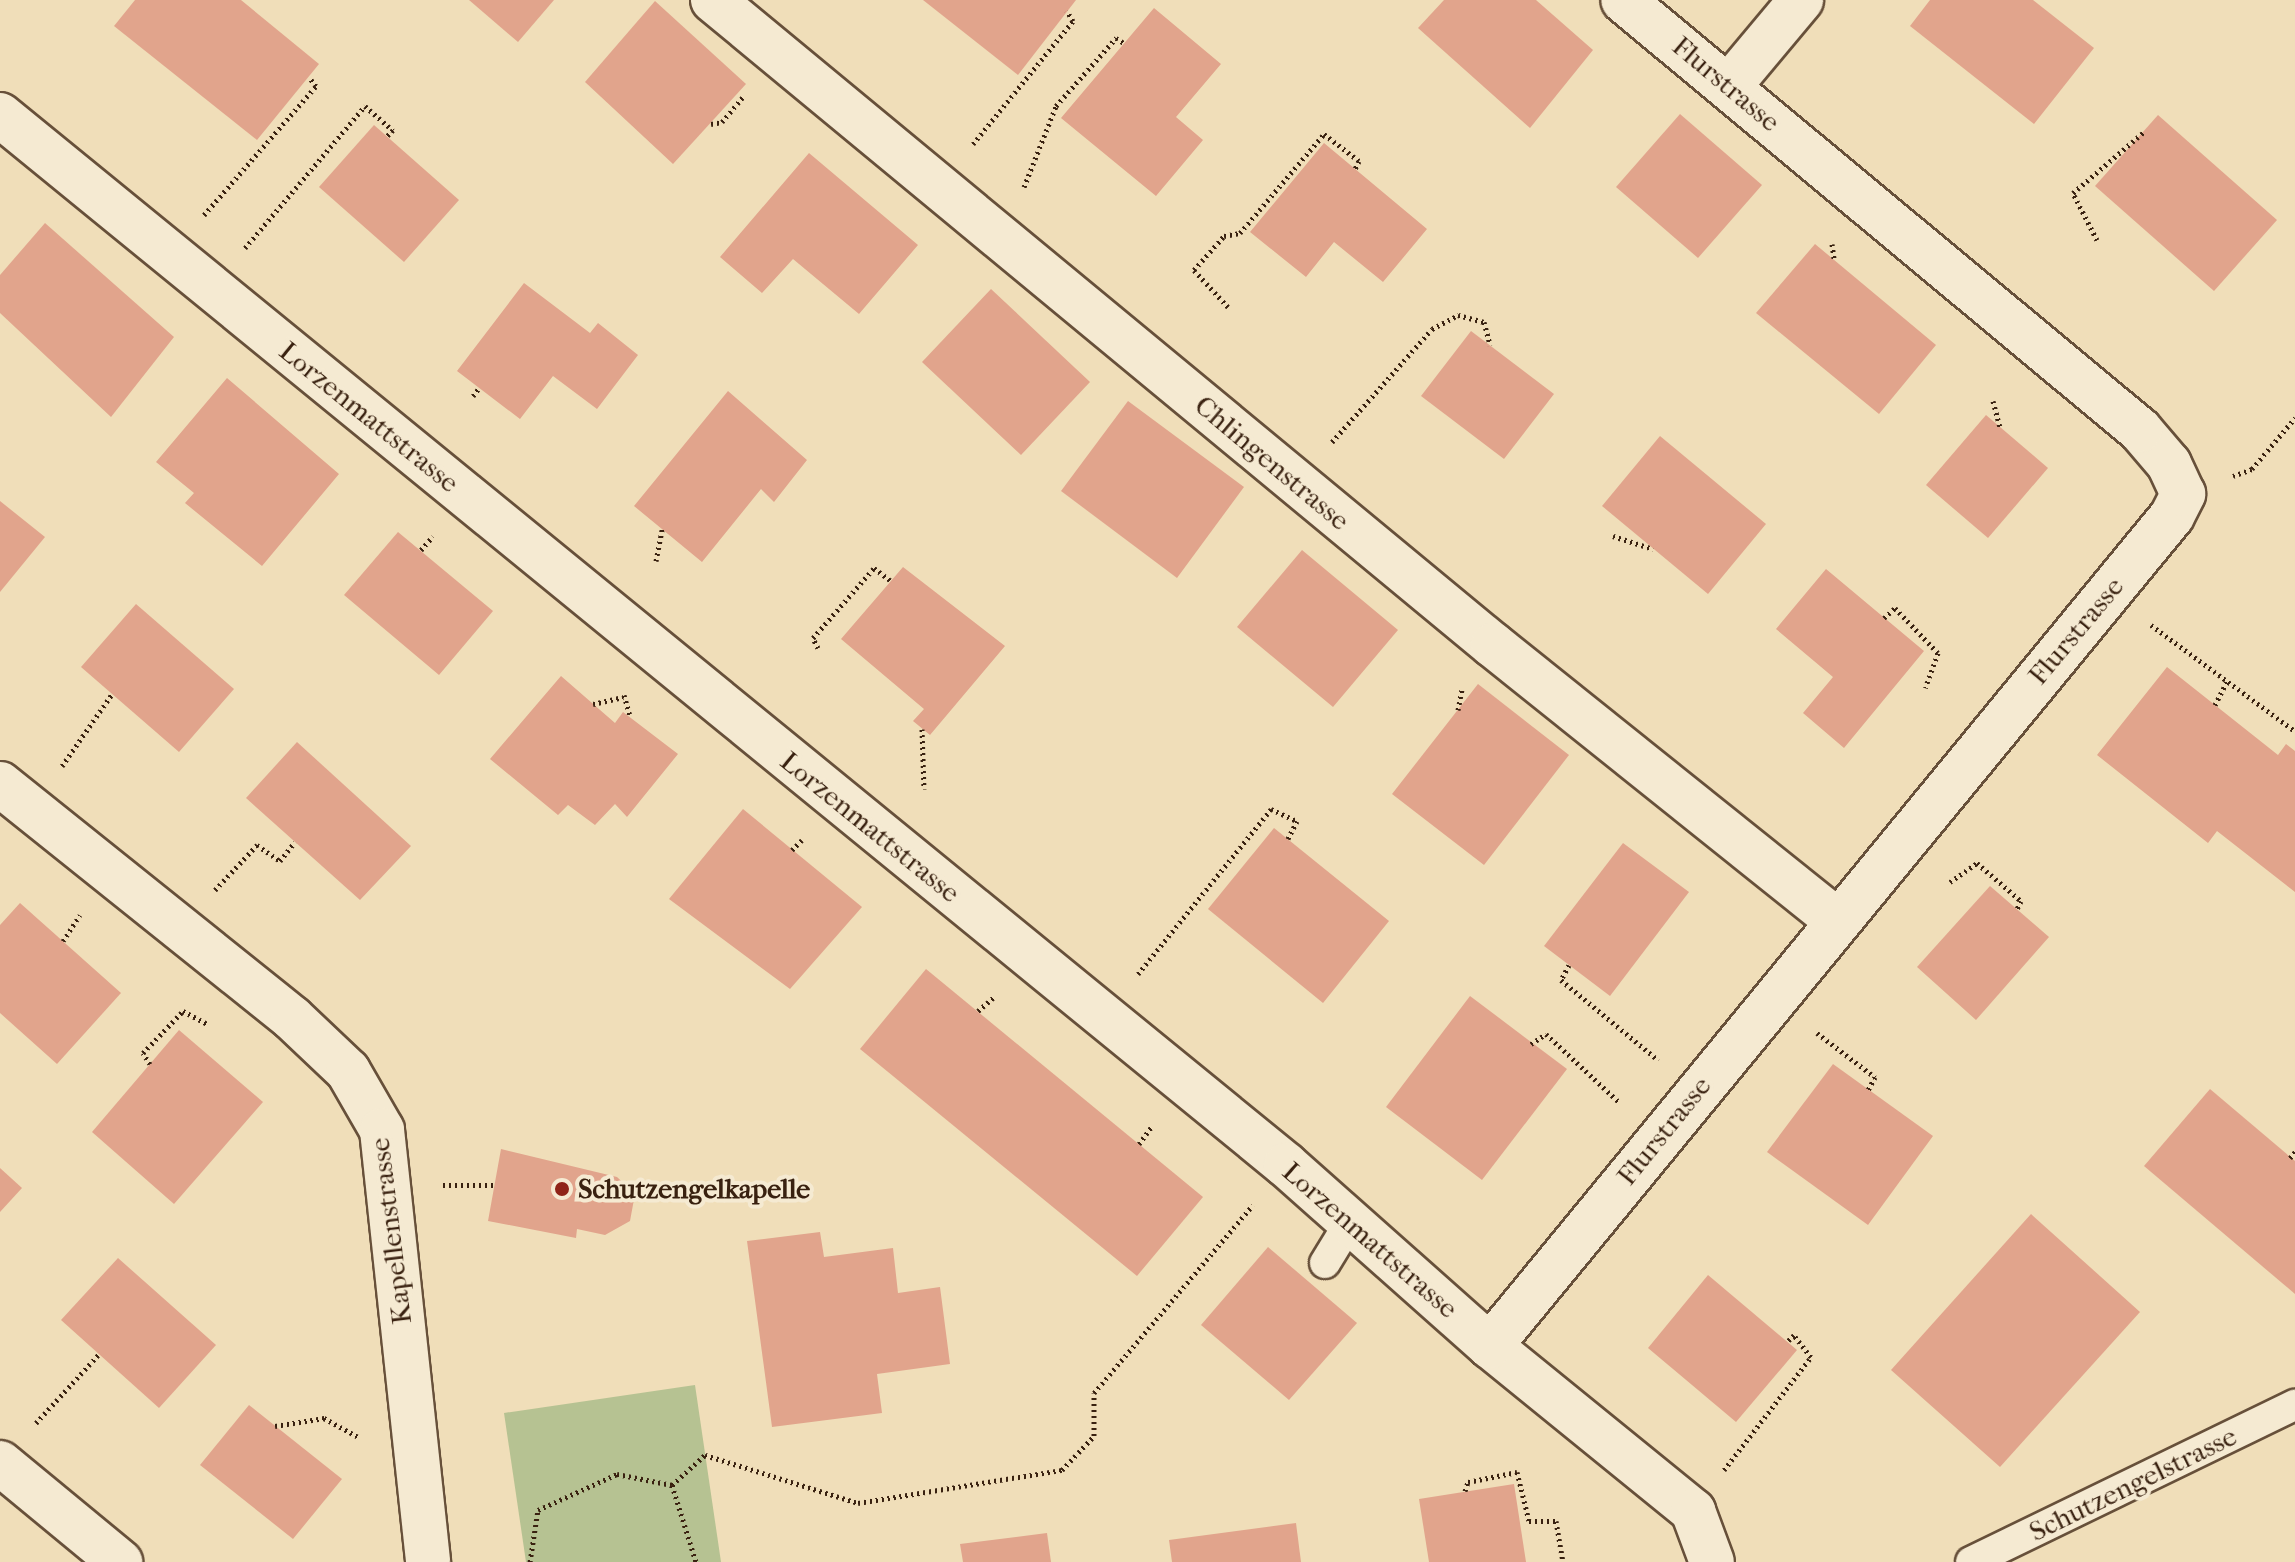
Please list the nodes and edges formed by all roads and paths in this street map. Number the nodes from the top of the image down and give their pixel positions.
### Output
1 (713, 0) edge
2 (1623, 0) edge
3 (1801, 0) edge
4 (1067, 11) dead end
5 (1124, 43) dead end
6 (309, 77) dead end
7 (1730, 85) junction
8 (752, 87) dead end
9 (0, 115) edge
10 (711, 124) dead end
11 (2144, 132) dead end
12 (387, 136) dead end
13 (964, 154) dead end
14 (1355, 169) dead end
15 (1019, 199) dead end
16 (193, 228) dead end
17 (2097, 240) dead end
18 (234, 261) dead end
19 (1228, 307) dead end
20 (1490, 345) dead end
21 (479, 388) dead end
22 (473, 396) dead end
23 (1993, 401) dead end
24 (2295, 418) edge
25 (2000, 427) dead end
26 (1323, 452) dead end
27 (2183, 494) junction
28 (662, 529) dead end
29 (1613, 536) dead end
30 (1653, 549) dead end
31 (656, 561) dead end
32 (891, 581) dead end
33 (1884, 618) dead end
34 (2144, 620) dead end
35 (818, 648) dead end
36 (1464, 680) dead end
37 (2227, 681) junction
38 (1925, 688) dead end
39 (112, 694) dead end
40 (623, 697) dead end
41 (593, 704) dead end
42 (2215, 705) dead end
43 (1458, 710) dead end
44 (922, 729) dead end
45 (2295, 731) edge
46 (56, 775) dead end
47 (0, 784) edge
48 (924, 789) dead end
49 (1288, 839) dead end
50 (295, 842) dead end
51 (1950, 882) dead end
52 (208, 898) dead end
53 (2017, 909) dead end
54 (1835, 919) junction
55 (1569, 965) dead end
56 (1129, 985) dead end
57 (987, 1003) dead end
58 (978, 1011) dead end
59 (215, 1028) dead end
60 (1812, 1028) dead end
61 (1531, 1044) dead end
62 (150, 1064) dead end
63 (1671, 1071) dead end
64 (1599, 1083) dead end
65 (1868, 1090) dead end
66 (429, 1185) dead end
67 (495, 1185) dead end
68 (1264, 1191) dead end
69 (1350, 1222) junction
70 (1325, 1263) dead end
71 (1787, 1342) dead end
72 (1490, 1346) junction
73 (99, 1354) dead end
74 (2295, 1405) edge
75 (275, 1426) dead end
76 (29, 1431) dead end
77 (369, 1443) dead end
78 (0, 1463) edge
79 (1713, 1483) dead end
80 (672, 1485) junction
81 (1465, 1491) dead end
82 (120, 1562) edge
83 (428, 1562) edge
84 (530, 1562) edge
85 (696, 1562) edge
86 (1563, 1562) edge
87 (1712, 1562) edge
88 (1971, 1562) edge

1 - 54 street, Chlingenstrasse
2 - 7 street, Flurstrasse
3 - 7 street
4 - 13 path
5 - 15 path
6 - 16 path
7 - 27 street, Flurstrasse
8 - 10 path
9 - 69 street, Lorzenmattstrasse
11 - 17 path
12 - 18 path
14 - 19 path
20 - 26 path
21 - 22 path
23 - 25 path
24 - 27 path
27 - 54 street, Flurstrasse
28 - 31 path
29 - 30 path
32 - 35 path
33 - 38 path
34 - 37 path
36 - 43 path
37 - 42 path
37 - 45 path
39 - 46 path
40 - 41 path
44 - 48 path
47 - 83 street, Kapellenstrasse
49 - 56 path
50 - 52 path
51 - 53 path
54 - 72 street, Flurstrasse
55 - 63 path
57 - 58 path
59 - 62 path
60 - 65 path
61 - 64 path
66 - 67 path
68 - 80 path
69 - 70 lane
69 - 72 street, Lorzenmattstrasse
71 - 79 path
72 - 87 street, Lorzenmattstrasse
73 - 76 path
74 - 88 lane, Schutzengelstrasse
75 - 77 path
78 - 82 street
80 - 84 path
80 - 85 path
81 - 86 path

